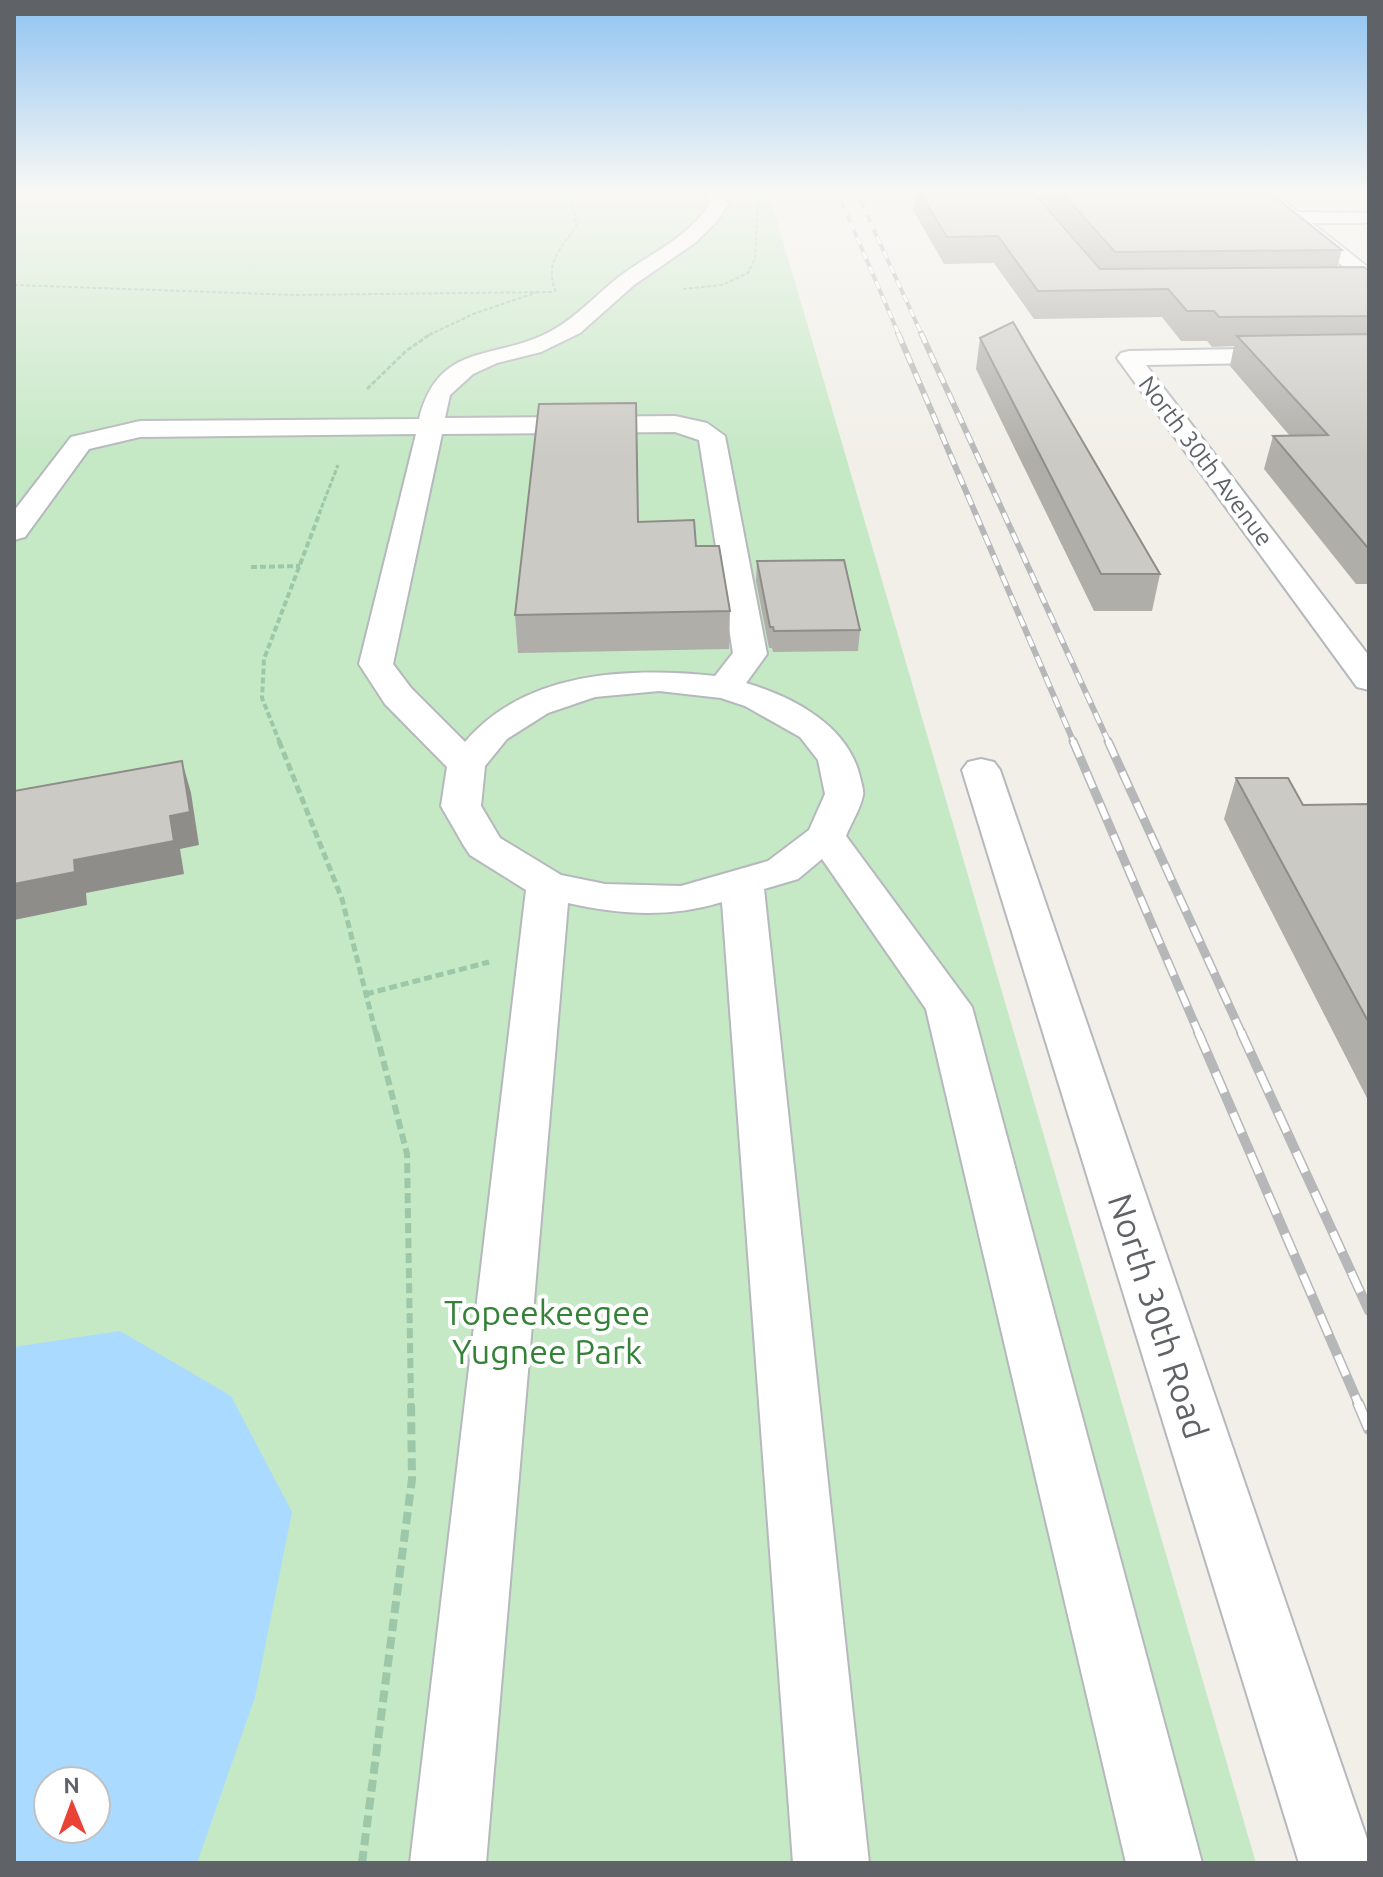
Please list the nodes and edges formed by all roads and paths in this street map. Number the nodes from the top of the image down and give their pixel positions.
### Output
1 (550, 281) edge
2 (630, 281) edge
3 (14, 285) edge
4 (1338, 286) edge
5 (1369, 286) edge
6 (538, 292) junction
7 (556, 292) junction
8 (614, 292) junction
9 (1369, 354) edge
10 (349, 428) junction
11 (430, 428) junction
12 (14, 531) edge
13 (300, 566) junction
14 (251, 567) dead end
15 (1366, 672) edge
16 (724, 688) junction
17 (466, 765) junction
18 (981, 770) dead end
19 (826, 836) junction
20 (742, 882) junction
21 (548, 885) junction
22 (541, 949) junction
23 (366, 994) junction
24 (362, 1863) edge
25 (448, 1863) edge
26 (831, 1863) edge
27 (1164, 1863) edge
28 (1337, 1863) edge

1 - 7 path
2 - 8 street
3 - 6 path
4 - 5 street
6 - 7 path
6 - 10 path
7 - 8 path
8 - 11 street
9 - 15 street, North 30th Avenue
10 - 11 street
10 - 12 street
10 - 13 path
11 - 16 street
11 - 17 street
13 - 14 path
13 - 23 path
16 - 17 street
16 - 19 street
17 - 21 street
18 - 28 street, North 30th Road
19 - 20 street
19 - 27 street
20 - 21 street
20 - 26 street
21 - 22 street
22 - 23 path
22 - 25 street
23 - 24 path

